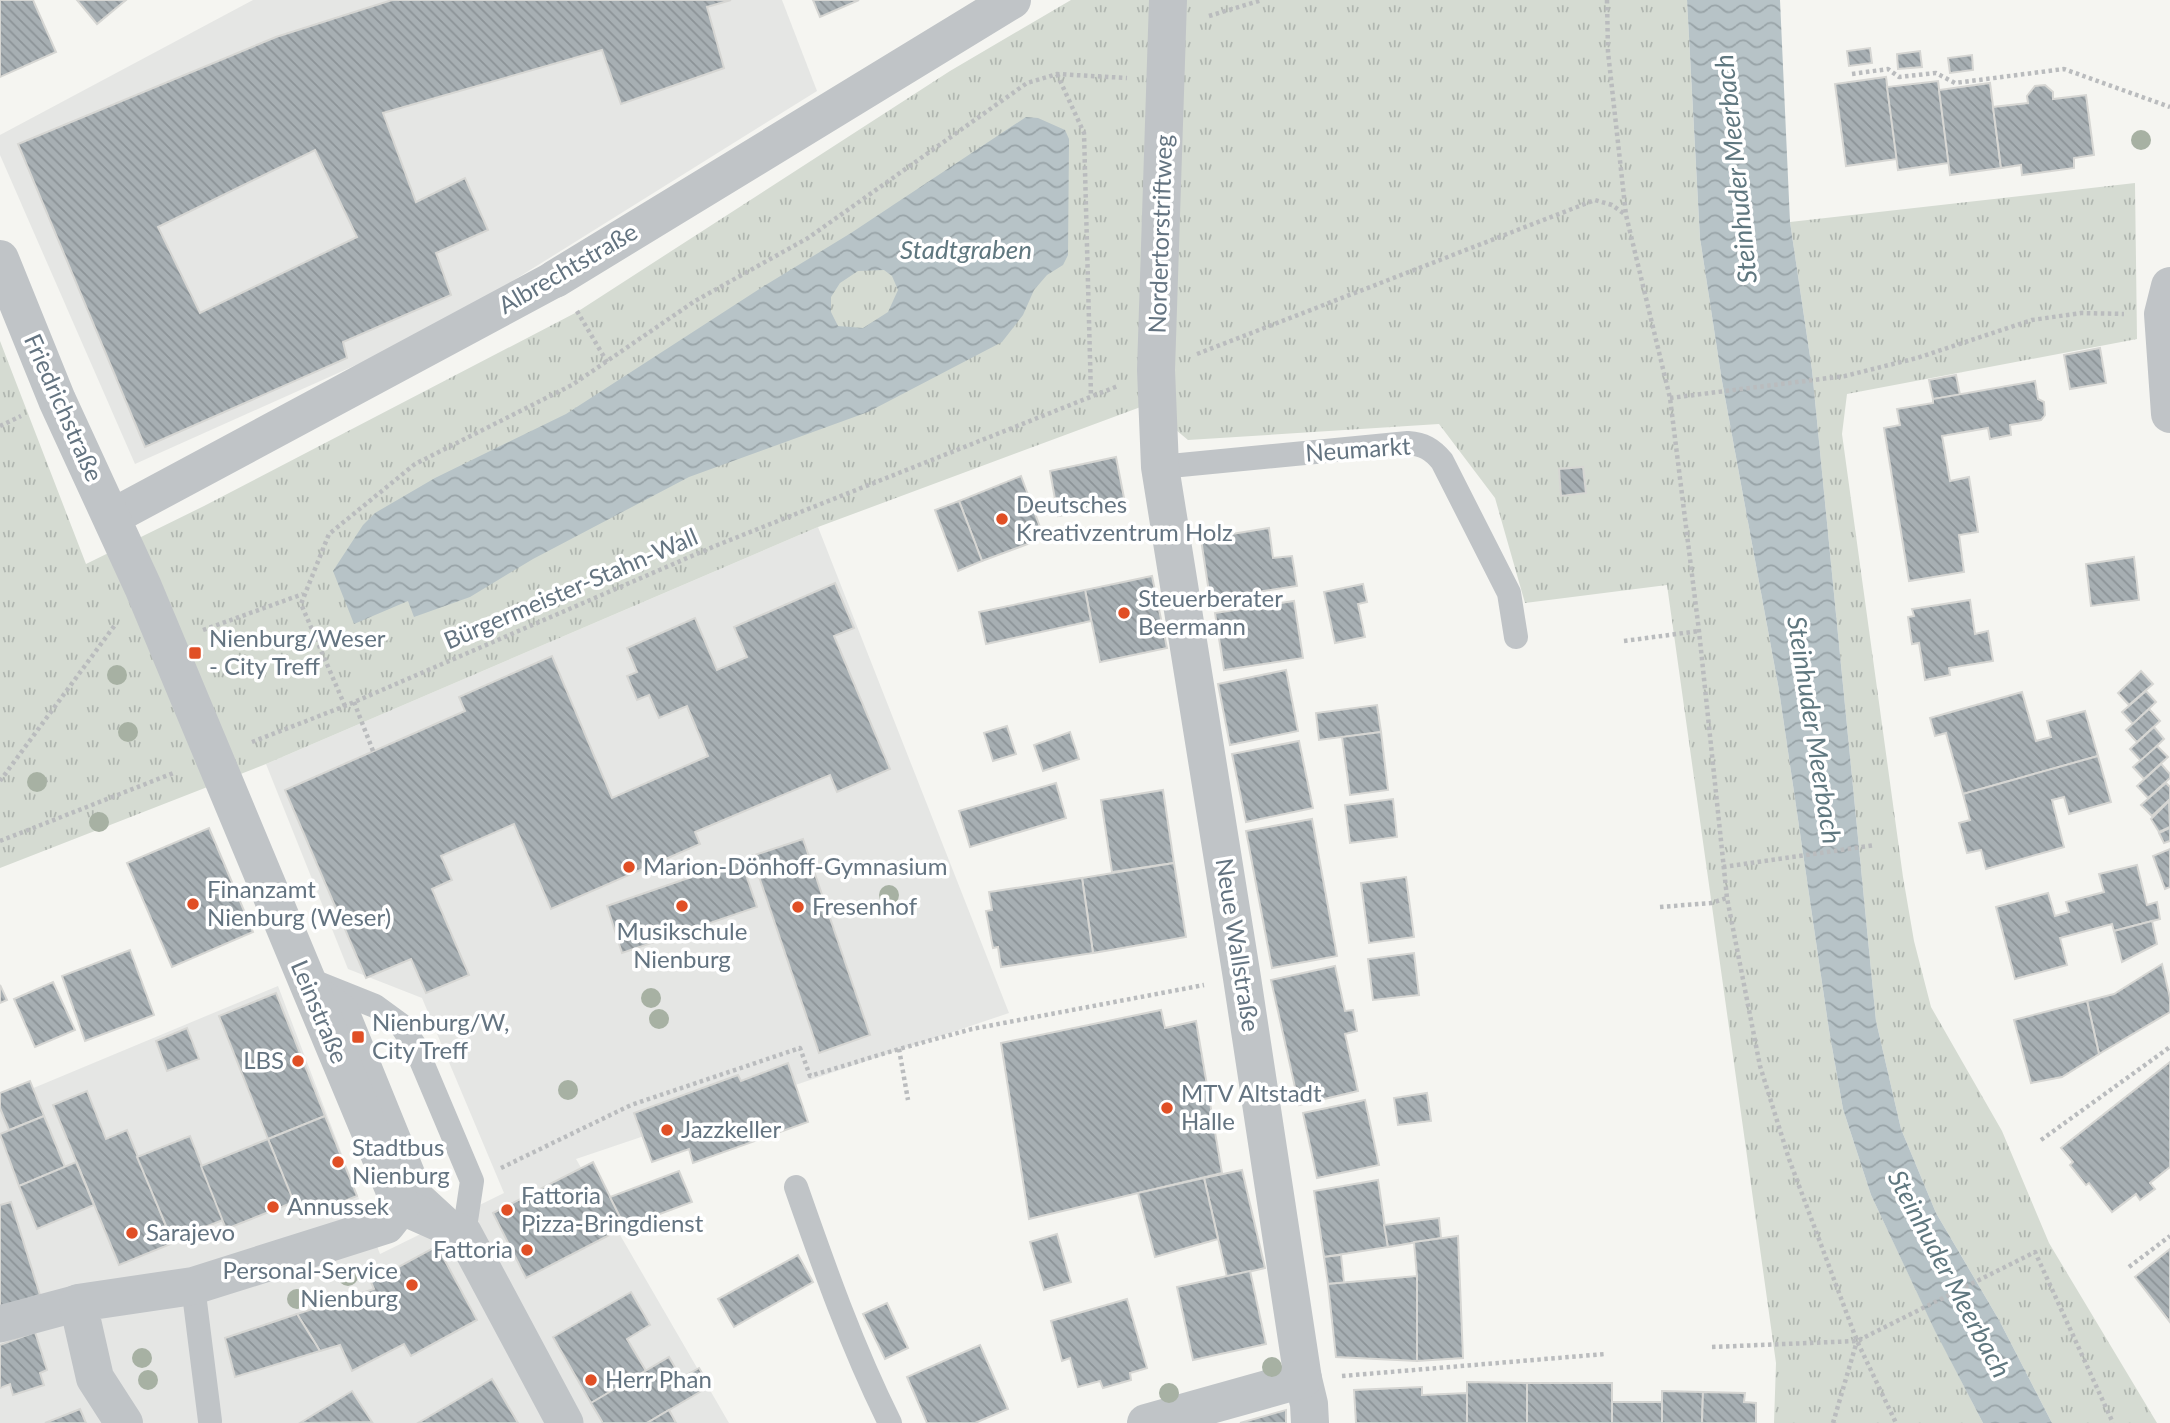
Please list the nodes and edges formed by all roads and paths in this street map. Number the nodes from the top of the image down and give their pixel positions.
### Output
1 (1012, 0) edge
2 (1262, 0) edge
3 (1607, 0) edge
4 (1168, 15) edge
5 (1057, 74) junction
6 (1852, 74) dead end
7 (1107, 77) dead end
8 (2170, 107) edge
9 (1626, 215) junction
10 (0, 259) edge
11 (555, 279) joint
12 (2166, 300) edge
13 (577, 312) dead end
14 (607, 362) junction
15 (1156, 370) junction
16 (1091, 397) junction
17 (1670, 398) junction
18 (2170, 414) edge
19 (1160, 467) junction
20 (112, 517) junction
21 (143, 587) junction
22 (304, 594) junction
23 (1699, 631) junction
24 (1516, 637) dead end
25 (1624, 641) dead end
26 (165, 643) junction
27 (354, 702) junction
28 (345, 706) junction
29 (373, 751) dead end
30 (213, 758) junction
31 (0, 781) edge
32 (0, 841) edge
33 (1875, 845) dead end
34 (1723, 867) junction
35 (1727, 898) junction
36 (1660, 907) dead end
37 (305, 978) junction
38 (1242, 978) junction
39 (2170, 1047) edge
40 (899, 1049) junction
41 (908, 1100) dead end
42 (2041, 1140) dead end
43 (472, 1181) junction
44 (796, 1187) dead end
45 (401, 1206) junction
46 (464, 1234) junction
47 (2170, 1236) edge
48 (2130, 1267) dead end
49 (193, 1286) junction
50 (78, 1303) junction
51 (0, 1324) edge
52 (1857, 1341) junction
53 (1712, 1347) dead end
54 (1605, 1354) dead end
55 (1303, 1379) junction
56 (210, 1421) dead end
57 (124, 1423) edge
58 (565, 1423) edge
59 (890, 1423) edge
60 (1146, 1423) edge
61 (1310, 1423) edge
62 (1833, 1423) edge
63 (1896, 1423) edge
64 (2113, 1423) edge

1 - 11 street, Albrechtstraße
2 - 4 path
3 - 9 path
4 - 15 street, Nordertorstriftweg
5 - 7 path
5 - 14 path
5 - 16 path
6 - 8 path
9 - 15 path, Bürgermeister-Stahn-Wall
9 - 17 path
10 - 20 street, Friedrichstraße
11 - 20 street, Albrechtstraße
12 - 17 path
12 - 18 street
13 - 14 path
14 - 22 path
15 - 16 path, Bürgermeister-Stahn-Wall
15 - 19 street, Nordertorstriftweg
16 - 27 path, Bürgermeister-Stahn-Wall
17 - 23 path
19 - 24 lane, Neumarkt
19 - 38 street, Neue Wallstraße
20 - 21 street, Leinstraße
21 - 26 street, Leinstraße
21 - 31 path
22 - 26 path
22 - 28 path
23 - 25 path
23 - 34 path
26 - 30 street, Leinstraße
27 - 28 path, Bürgermeister-Stahn-Wall
27 - 29 path
28 - 30 path, Bürgermeister-Stahn-Wall
30 - 32 path, Bürgermeister-Stahn-Wall
30 - 37 street, Leinstraße
33 - 34 path
34 - 35 path
35 - 36 path
35 - 52 path
37 - 43 lane
37 - 45 street, Leinstraße
37 - 46 lane
38 - 40 path
38 - 55 street, Neue Wallstraße
39 - 42 path
40 - 41 path
40 - 43 path
43 - 46 lane
44 - 59 lane
45 - 46 street
45 - 49 street
46 - 58 street
47 - 48 path
49 - 50 street
49 - 56 lane
50 - 51 street
50 - 57 street
52 - 53 path
52 - 62 path
52 - 63 path
52 - 64 path
54 - 55 path
55 - 60 street
55 - 61 street, Neue Wallstraße

